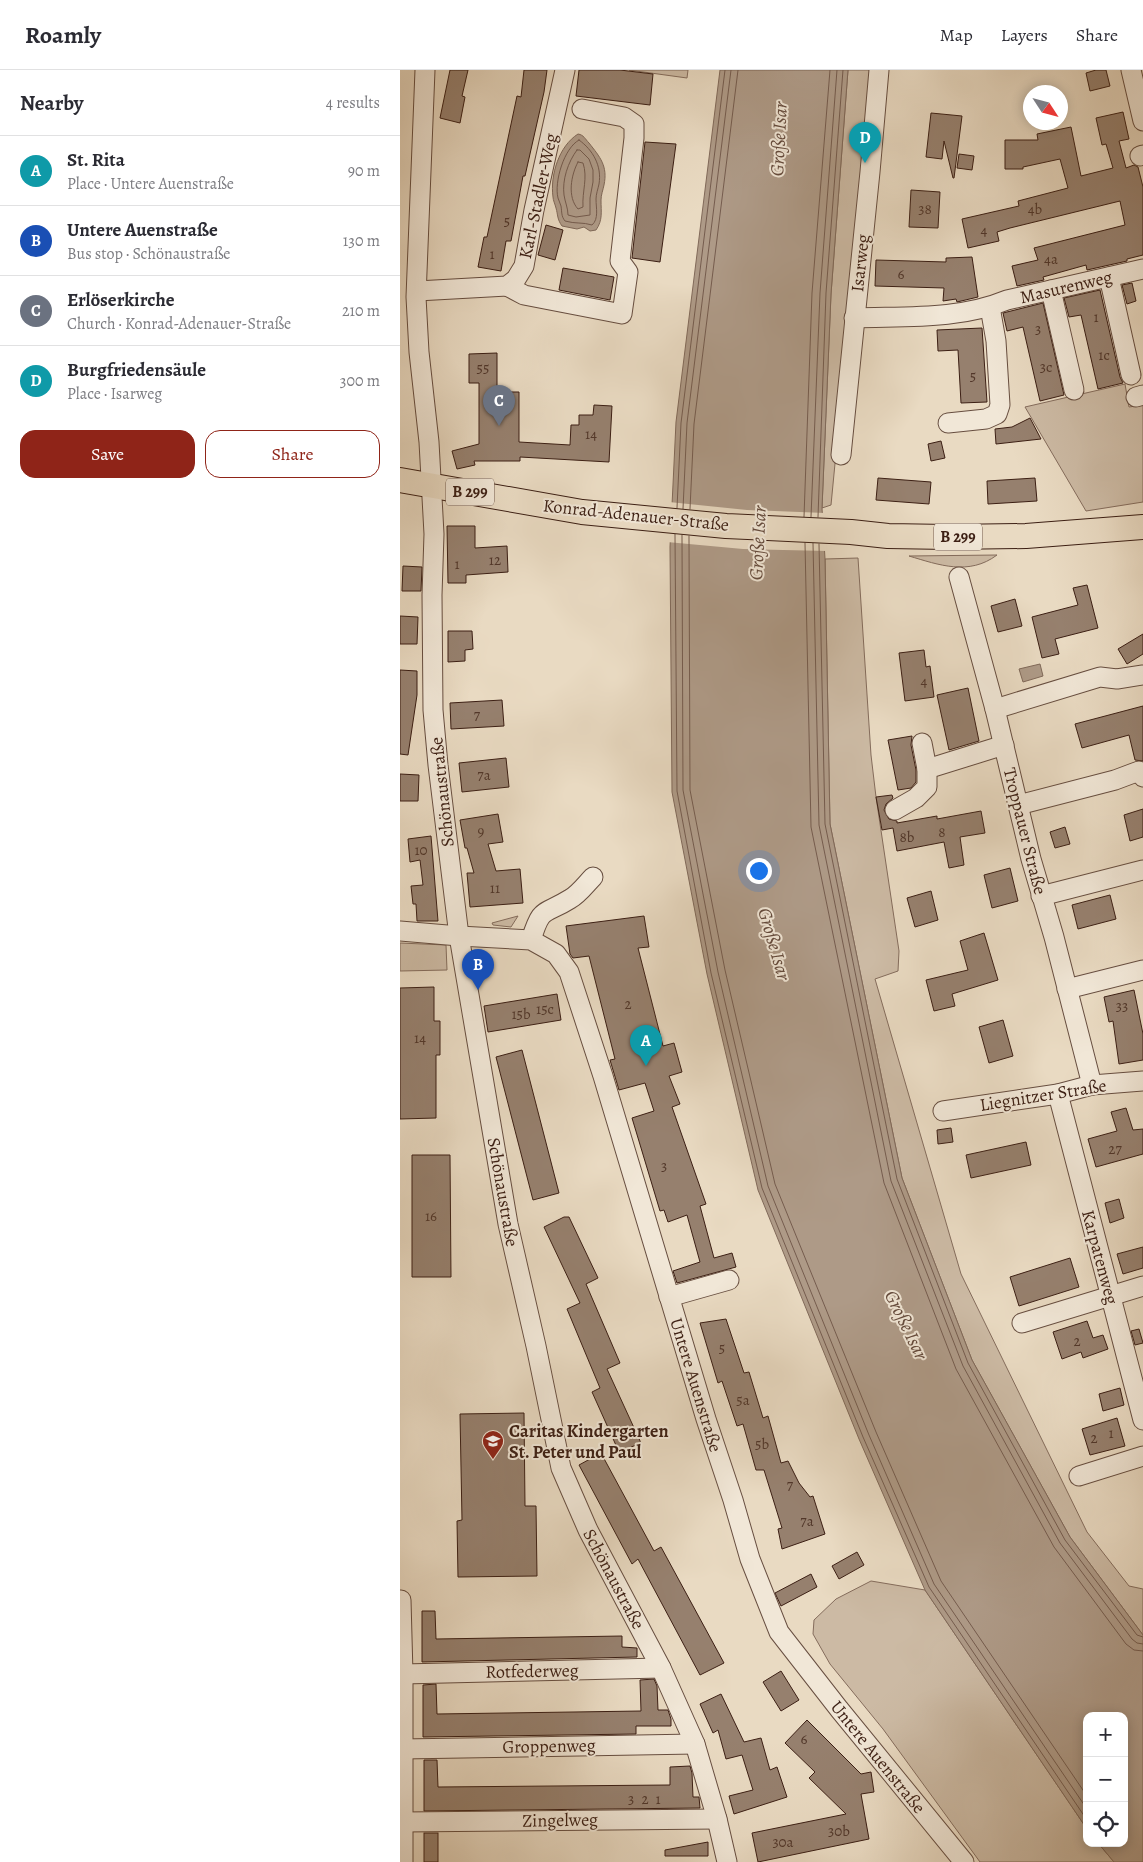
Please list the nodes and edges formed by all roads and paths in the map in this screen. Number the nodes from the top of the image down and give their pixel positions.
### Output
1 (425, 70) edge
2 (565, 70) edge
3 (879, 70) edge
4 (1131, 70) edge
5 (582, 110) dead end
6 (1135, 110) edge
7 (1143, 269) edge
8 (1109, 277) junction
9 (507, 286) junction
10 (1051, 290) junction
11 (411, 294) edge
12 (990, 307) junction
13 (854, 318) junction
14 (1131, 375) dead end
15 (1074, 390) dead end
16 (948, 423) dead end
17 (841, 455) dead end
18 (400, 480) edge
19 (431, 486) junction
20 (1143, 527) edge
21 (959, 577) dead end
22 (1143, 675) edge
23 (995, 709) junction
24 (922, 743) dead end
25 (1004, 745) junction
26 (927, 769) junction
27 (1143, 777) edge
28 (1018, 805) junction
29 (895, 810) dead end
30 (1143, 870) edge
31 (593, 877) dead end
32 (1041, 896) junction
33 (400, 931) edge
34 (459, 936) junction
35 (531, 940) junction
36 (1143, 970) edge
37 (1067, 989) junction
38 (1143, 1082) edge
39 (1092, 1085) junction
40 (1058, 1094) junction
41 (943, 1111) dead end
42 (729, 1280) dead end
43 (1143, 1286) edge
44 (1110, 1296) junction
45 (669, 1297) junction
46 (1022, 1323) dead end
47 (1143, 1420) edge
48 (1143, 1456) edge
49 (1079, 1476) dead end
50 (401, 1600) edge
51 (661, 1668) junction
52 (403, 1674) junction
53 (695, 1744) junction
54 (402, 1749) junction
55 (717, 1819) junction
56 (403, 1822) junction
57 (403, 1862) edge
58 (727, 1862) edge
59 (964, 1862) edge

1 - 11 street, Schönaustraße
2 - 9 street, Karl-Stadler-Weg
3 - 13 street, Isarweg
4 - 6 street
5 - 9 street
7 - 8 street, Masurenweg
8 - 10 street, Masurenweg
8 - 14 street
9 - 11 street
10 - 12 street, Masurenweg
10 - 15 street
11 - 19 street, Schönaustraße
12 - 13 street, Masurenweg
12 - 16 street
13 - 17 street, Isarweg
18 - 19 main road, Konrad-Adenauer-Straße / B 299
19 - 20 main road, Konrad-Adenauer-Straße / B 299
19 - 34 street, Schönaustraße
21 - 23 street, Troppauer Straße
22 - 23 street
23 - 25 street, Troppauer Straße
24 - 26 street
25 - 26 street
25 - 28 street, Troppauer Straße
26 - 29 street
27 - 28 street
28 - 32 street, Troppauer Straße
30 - 32 street
31 - 35 street
32 - 37 street, Troppauer Straße
33 - 34 street, Untere Auenstraße
34 - 35 street, Untere Auenstraße
34 - 51 street, Schönaustraße
35 - 45 street, Untere Auenstraße
36 - 37 street
37 - 39 street, Troppauer Straße
38 - 39 street, Liegnitzer Straße
39 - 40 street, Liegnitzer Straße
40 - 41 street, Liegnitzer Straße
40 - 44 street, Karpatenweg
42 - 45 street
43 - 44 street
44 - 46 street
44 - 47 street, Karpatenweg
45 - 59 street, Untere Auenstraße
48 - 49 street
50 - 52 street
51 - 52 street, Rotfederweg
51 - 53 street, Schönaustraße
52 - 54 street
53 - 54 street, Groppenweg
53 - 55 street, Schönaustraße
54 - 56 street
55 - 56 street, Zingelweg
55 - 58 street, Schönaustraße
56 - 57 street

